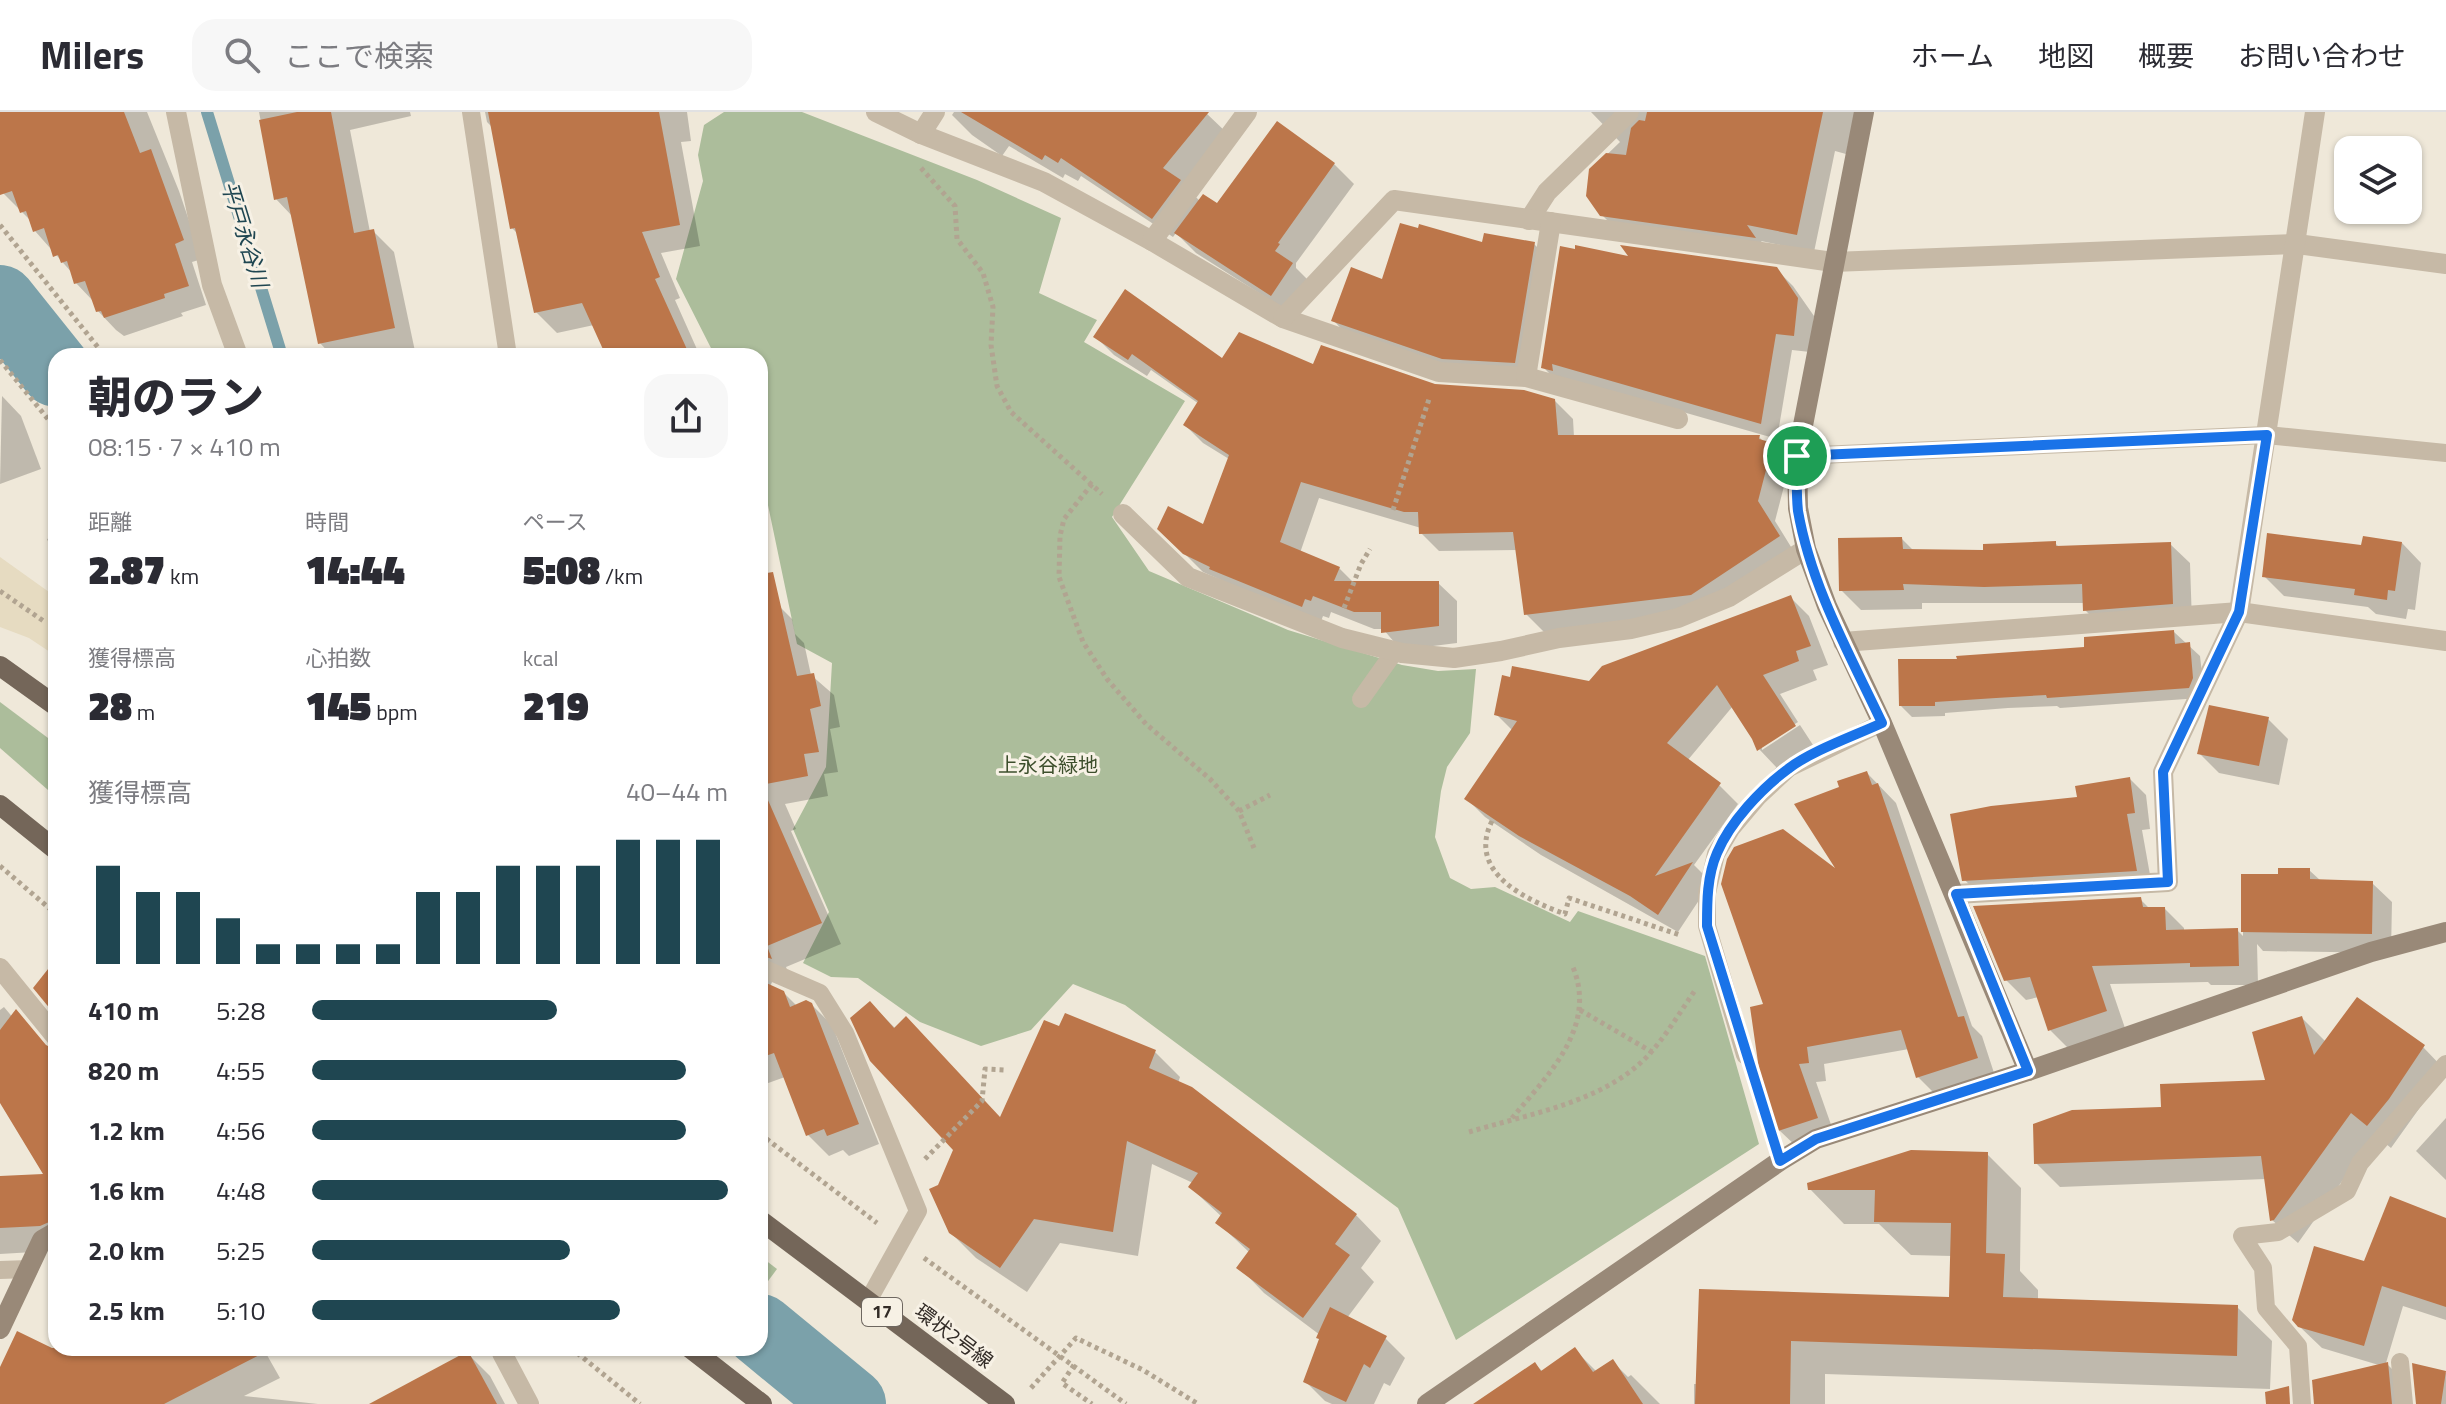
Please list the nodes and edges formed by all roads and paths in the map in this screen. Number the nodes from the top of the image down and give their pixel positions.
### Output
1 (176, 112) edge
2 (471, 112) edge
3 (876, 112) edge
4 (935, 112) edge
5 (1247, 112) edge
6 (1629, 112) edge
7 (1864, 112) edge
8 (2315, 112) edge
9 (921, 134) junction
10 (919, 165) dead end
11 (1529, 220) junction
12 (1551, 222) junction
13 (0, 225) edge
14 (1152, 241) junction
15 (2297, 244) junction
16 (1833, 262) junction
17 (2446, 264) edge
18 (1283, 318) junction
19 (99, 348) edge
20 (235, 348) edge
21 (507, 348) edge
22 (0, 360) edge
23 (1439, 372) junction
24 (1526, 377) junction
25 (48, 419) edge
26 (1678, 419) dead end
27 (2267, 435) junction
28 (2446, 453) edge
29 (1797, 456) junction
30 (1393, 510) dead end
31 (1123, 514) dead end
32 (1370, 549) dead end
33 (1806, 549) junction
34 (0, 591) edge
35 (1350, 592) dead end
36 (2239, 612) junction
37 (45, 622) dead end
38 (2446, 641) edge
39 (1843, 642) junction
40 (1395, 651) junction
41 (0, 666) edge
42 (1361, 699) dead end
43 (48, 700) edge
44 (1882, 723) junction
45 (1270, 795) dead end
46 (0, 805) edge
47 (1239, 811) junction
48 (1492, 821) dead end
49 (48, 844) edge
50 (1254, 848) dead end
51 (0, 866) edge
52 (1956, 894) junction
53 (48, 907) edge
54 (2446, 932) edge
55 (1714, 951) junction
56 (1572, 965) dead end
57 (0, 968) edge
58 (768, 970) edge
59 (1580, 1010) junction
60 (48, 1027) edge
61 (1652, 1052) junction
62 (1745, 1055) joint
63 (2446, 1064) edge
64 (1004, 1070) dead end
65 (2028, 1071) junction
66 (1511, 1119) junction
67 (1469, 1132) dead end
68 (768, 1140) edge
69 (1780, 1161) junction
70 (905, 1179) junction
71 (768, 1226) edge
72 (48, 1237) edge
73 (901, 1242) junction
74 (29, 1269) junction
75 (0, 1270) edge
76 (868, 1301) junction
77 (0, 1329) edge
78 (504, 1356) edge
79 (581, 1356) edge
80 (700, 1356) edge
81 (1061, 1356) junction
82 (2400, 1362) dead end
83 (1074, 1365) junction
84 (1026, 1394) dead end
85 (529, 1404) edge
86 (640, 1404) edge
87 (762, 1404) edge
88 (1005, 1404) edge
89 (1092, 1404) edge
90 (1126, 1404) edge
91 (1198, 1404) edge
92 (1427, 1404) edge
93 (2302, 1404) edge
94 (2404, 1404) edge

1 - 20 street
2 - 21 lane
3 - 9 street
4 - 9 street
5 - 14 street
6 - 11 street
7 - 16 street
8 - 15 street
9 - 14 street
10 - 47 path
11 - 12 street
11 - 18 street
12 - 16 street
12 - 24 street
13 - 19 path
14 - 18 street
15 - 16 street
15 - 17 street
15 - 27 street
16 - 29 street
18 - 23 street
22 - 25 path
23 - 24 street
23 - 30 path
24 - 26 street
27 - 28 lane
27 - 29 lane
27 - 36 street
29 - 33 street
31 - 40 street
32 - 35 path
33 - 39 street
33 - 40 street
34 - 37 path
36 - 38 street
36 - 39 street
36 - 52 street
39 - 44 street
40 - 42 lane
41 - 43 main road
44 - 52 street
44 - 55 lane
45 - 47 path
46 - 49 main road
47 - 50 path
48 - 55 path
51 - 53 path
52 - 65 street
54 - 65 street
55 - 61 path
55 - 62 lane
56 - 59 path
57 - 60 street
58 - 70 lane
59 - 61 path
59 - 66 path
61 - 66 path
62 - 69 path
63 - 93 lane
64 - 70 path
65 - 69 street
66 - 67 path
68 - 73 path
69 - 92 street
70 - 73 lane
71 - 76 main road, 環状2号線 / 17
72 - 74 street
73 - 76 lane
73 - 81 path
74 - 75 lane
74 - 77 street
76 - 88 main road, 環状2号線 / 17
78 - 85 street
79 - 86 path
80 - 87 main road
81 - 83 path
81 - 84 path
81 - 91 path
82 - 94 lane
83 - 89 path
83 - 90 path

